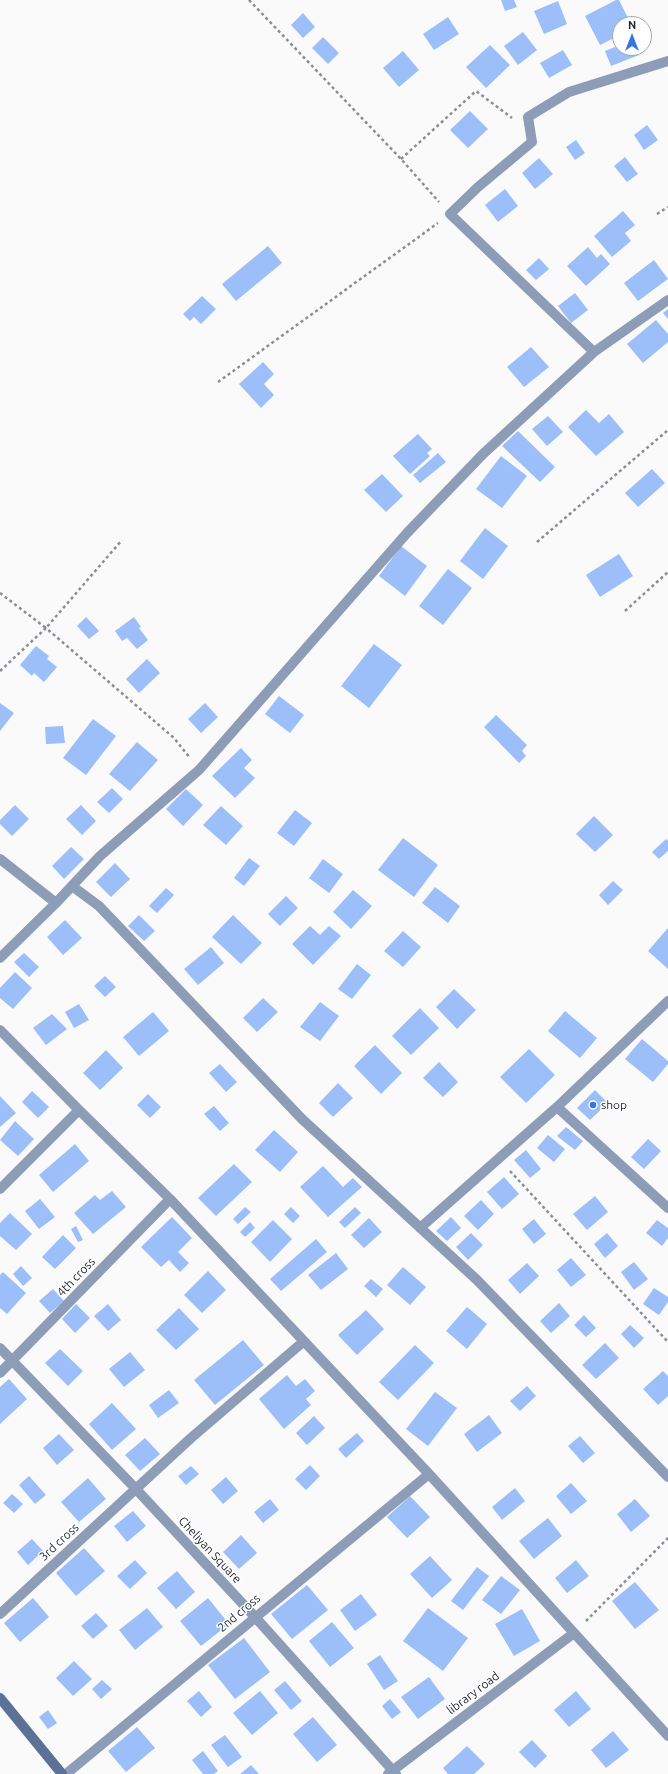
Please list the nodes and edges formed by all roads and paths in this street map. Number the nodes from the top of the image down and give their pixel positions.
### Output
1 (249, 0) edge
2 (668, 60) edge
3 (528, 117) junction
4 (401, 159) junction
5 (668, 207) edge
6 (450, 214) junction
7 (658, 214) dead end
8 (668, 300) edge
9 (594, 352) junction
10 (218, 382) dead end
11 (668, 430) edge
12 (122, 540) dead end
13 (537, 542) dead end
14 (668, 572) edge
15 (0, 593) edge
16 (625, 611) dead end
17 (46, 628) junction
18 (0, 672) edge
19 (199, 770) junction
20 (0, 859) edge
21 (72, 886) junction
22 (56, 903) junction
23 (0, 958) edge
24 (668, 1001) edge
25 (0, 1030) edge
26 (557, 1107) junction
27 (79, 1110) junction
28 (498, 1159) junction
29 (0, 1189) edge
30 (170, 1199) junction
31 (668, 1208) edge
32 (420, 1228) junction
33 (303, 1342) junction
34 (668, 1342) edge
35 (0, 1348) edge
36 (12, 1360) junction
37 (0, 1373) edge
38 (429, 1474) junction
39 (668, 1476) edge
40 (135, 1488) junction
41 (668, 1538) edge
42 (0, 1614) edge
43 (255, 1617) junction
44 (574, 1633) junction
45 (0, 1698) edge
46 (668, 1736) edge
47 (392, 1773) edge
48 (62, 1774) edge
49 (66, 1774) edge

1 - 4 path
2 - 3 street
3 - 4 path
3 - 6 street
4 - 6 path
5 - 7 path
6 - 9 street
6 - 10 path
8 - 9 street
9 - 19 street
11 - 13 path
12 - 17 path
14 - 16 path
15 - 17 path
17 - 18 path
17 - 19 path
19 - 21 street
20 - 22 street
21 - 22 street
21 - 32 street
22 - 23 street
24 - 26 street
25 - 27 street
26 - 28 street
26 - 31 street
27 - 29 street
27 - 30 street
28 - 32 street
28 - 34 path
30 - 33 street
30 - 36 street, 4th cross
32 - 39 street
33 - 38 street
33 - 40 street, 3rd cross
35 - 36 street, Cheliyan Square
36 - 37 street, 4th cross
36 - 40 street, Cheliyan Square
38 - 43 street, 2nd cross
38 - 44 street
40 - 42 street, 3rd cross
40 - 43 street, Cheliyan Square
41 - 44 path
43 - 47 street, Cheliyan Square
43 - 49 street, 2nd cross
44 - 46 street
44 - 47 street, library road
45 - 48 street

